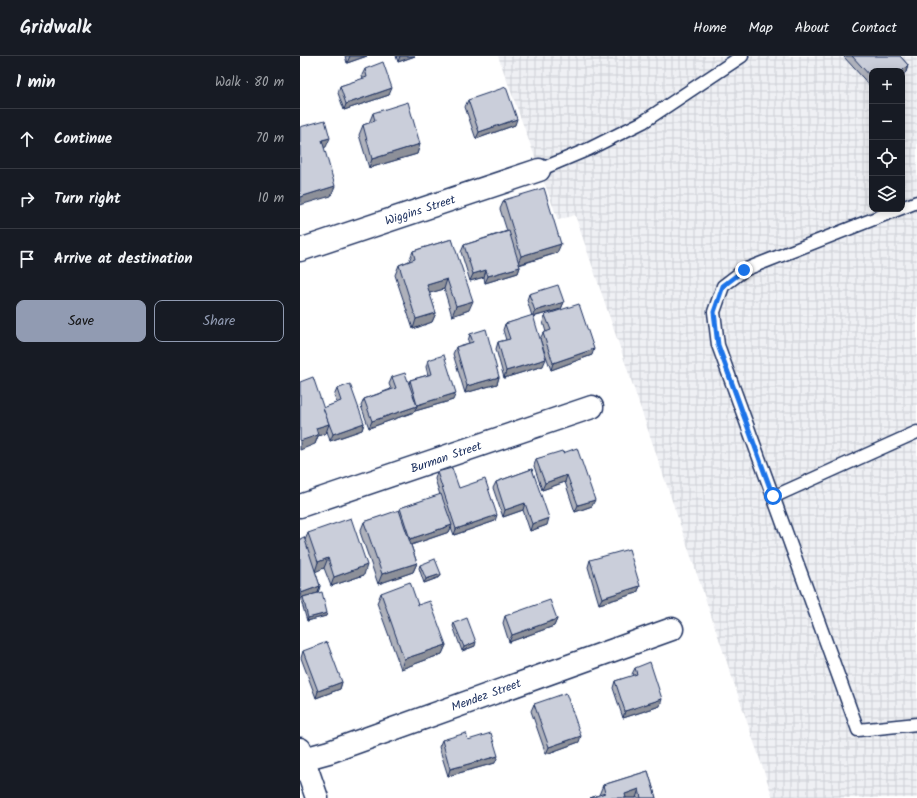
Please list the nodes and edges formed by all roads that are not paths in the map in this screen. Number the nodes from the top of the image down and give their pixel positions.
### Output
1 (742, 56) edge
2 (539, 170) joint
3 (917, 202) edge
4 (300, 250) edge
5 (592, 407) dead end
6 (917, 432) edge
7 (773, 496) junction
8 (300, 506) edge
9 (672, 629) dead end
10 (917, 724) edge
11 (301, 756) edge
12 (317, 798) edge

1 - 2 lane
2 - 4 street, Wiggins Street
3 - 7 lane
5 - 8 street, Burman Street
6 - 7 lane
7 - 10 lane
9 - 11 street, Mendez Street
11 - 12 street

